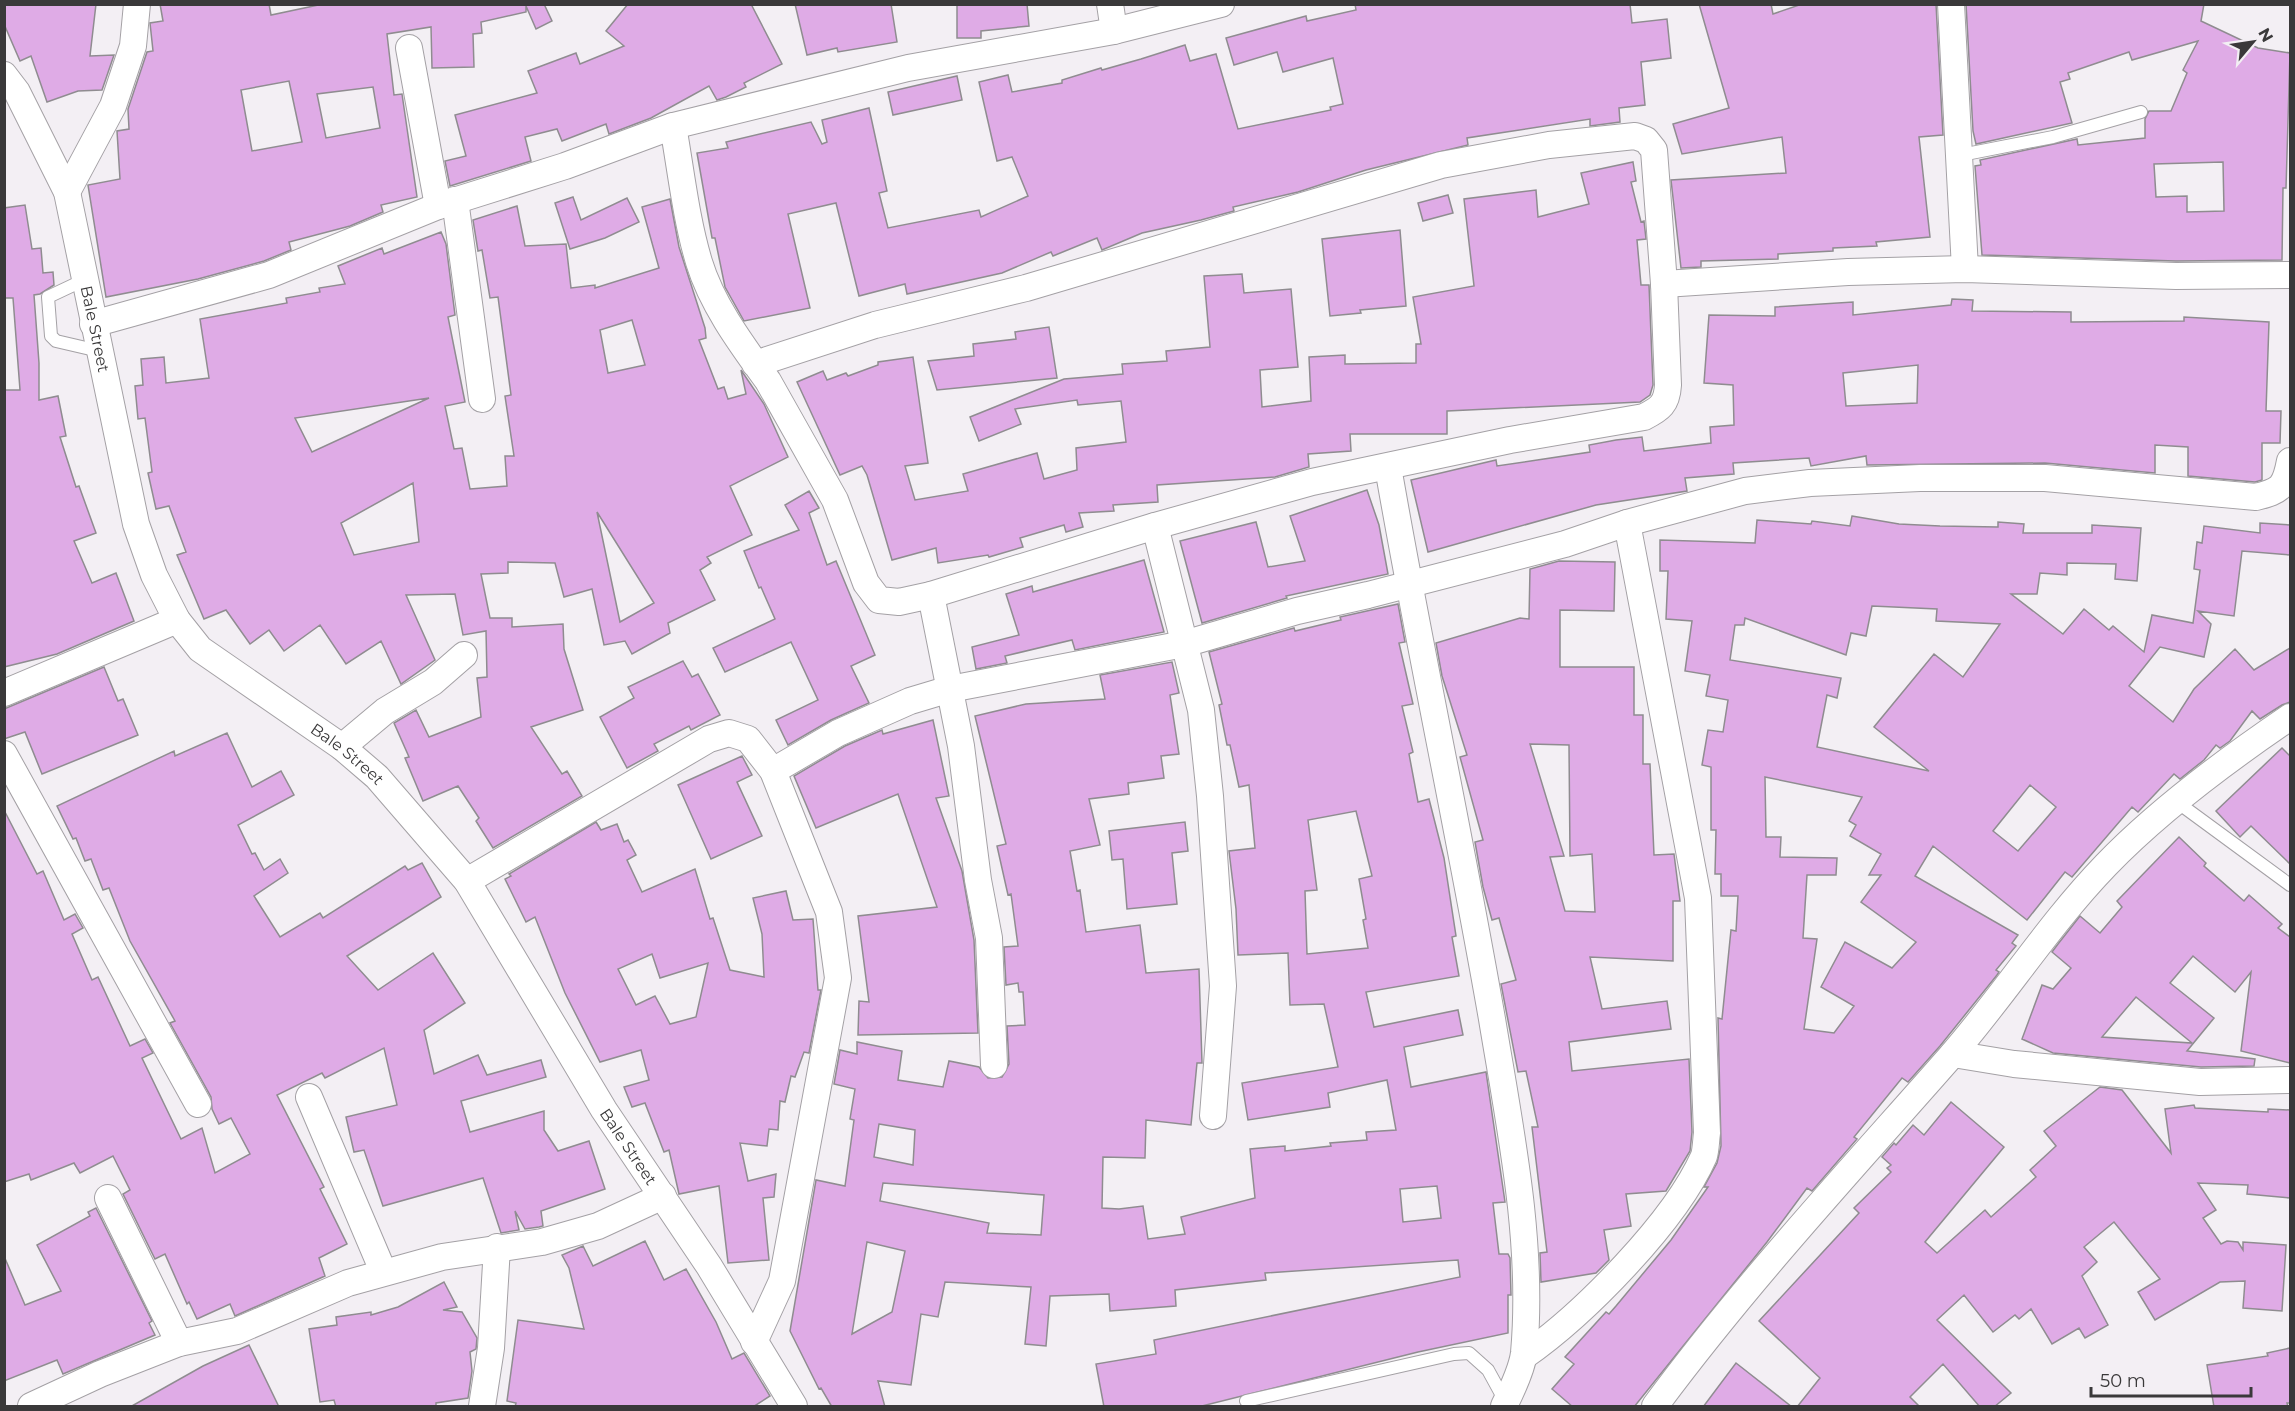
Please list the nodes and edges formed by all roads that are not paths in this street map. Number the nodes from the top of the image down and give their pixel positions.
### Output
1 (137, 4) edge
2 (1110, 4) edge
3 (1221, 4) edge
4 (1951, 4) edge
5 (1114, 32) junction
6 (409, 48) dead end
7 (4, 75) edge
8 (2141, 112) dead end
9 (673, 126) junction
10 (1961, 155) junction
11 (67, 192) junction
12 (446, 203) junction
13 (1965, 268) junction
14 (2290, 275) edge
15 (84, 280) junction
16 (1664, 284) junction
17 (93, 324) junction
18 (99, 351) junction
19 (755, 364) junction
20 (482, 399) dead end
21 (2290, 461) edge
22 (1388, 467) junction
23 (1628, 523) junction
24 (1155, 526) junction
25 (1408, 584) junction
26 (932, 595) junction
27 (177, 620) junction
28 (1185, 644) junction
29 (465, 655) dead end
30 (950, 689) junction
31 (4, 693) edge
32 (2290, 717) edge
33 (342, 747) junction
34 (4, 754) edge
35 (773, 771) junction
36 (2177, 802) junction
37 (467, 881) junction
38 (2290, 885) edge
39 (1953, 1054) junction
40 (994, 1065) dead end
41 (2290, 1080) edge
42 (309, 1097) dead end
43 (198, 1104) dead end
44 (1213, 1116) dead end
45 (663, 1196) junction
46 (108, 1198) dead end
47 (496, 1247) junction
48 (383, 1271) junction
49 (754, 1342) junction
50 (179, 1343) junction
51 (1524, 1356) junction
52 (1246, 1401) dead end
53 (1505, 1404) edge
54 (31, 1407) edge
55 (482, 1407) edge
56 (794, 1407) edge
57 (1655, 1407) edge

1 - 11 street
2 - 5 street
3 - 5 street
4 - 10 street
5 - 9 street
6 - 12 street
7 - 11 street, Bale Street
8 - 10 lane
9 - 12 street
9 - 19 street
10 - 13 street
11 - 15 street, Bale Street
12 - 17 street
12 - 20 street
13 - 14 street
13 - 16 street
15 - 17 street, Bale Street
15 - 18 lane
16 - 19 street
16 - 22 street
17 - 18 street, Bale Street
18 - 27 street, Bale Street
19 - 26 street
21 - 23 street
22 - 24 street
22 - 25 street
23 - 25 street
23 - 51 street
24 - 26 street
24 - 28 street
25 - 28 street
25 - 51 street
26 - 30 street
27 - 31 street
27 - 33 street, Bale Street
28 - 30 street
28 - 44 street
29 - 33 street
30 - 35 street
30 - 40 street
32 - 36 street
33 - 37 street, Bale Street
34 - 43 street
35 - 37 street
35 - 49 street
36 - 38 lane
36 - 39 street
37 - 45 street, Bale Street
39 - 41 street
39 - 57 street
42 - 48 street
45 - 47 street
45 - 49 street, Bale Street
46 - 50 street
47 - 48 street
47 - 55 street
48 - 50 street
49 - 56 street, Bale Street
50 - 54 street
51 - 53 street
52 - 53 lane

